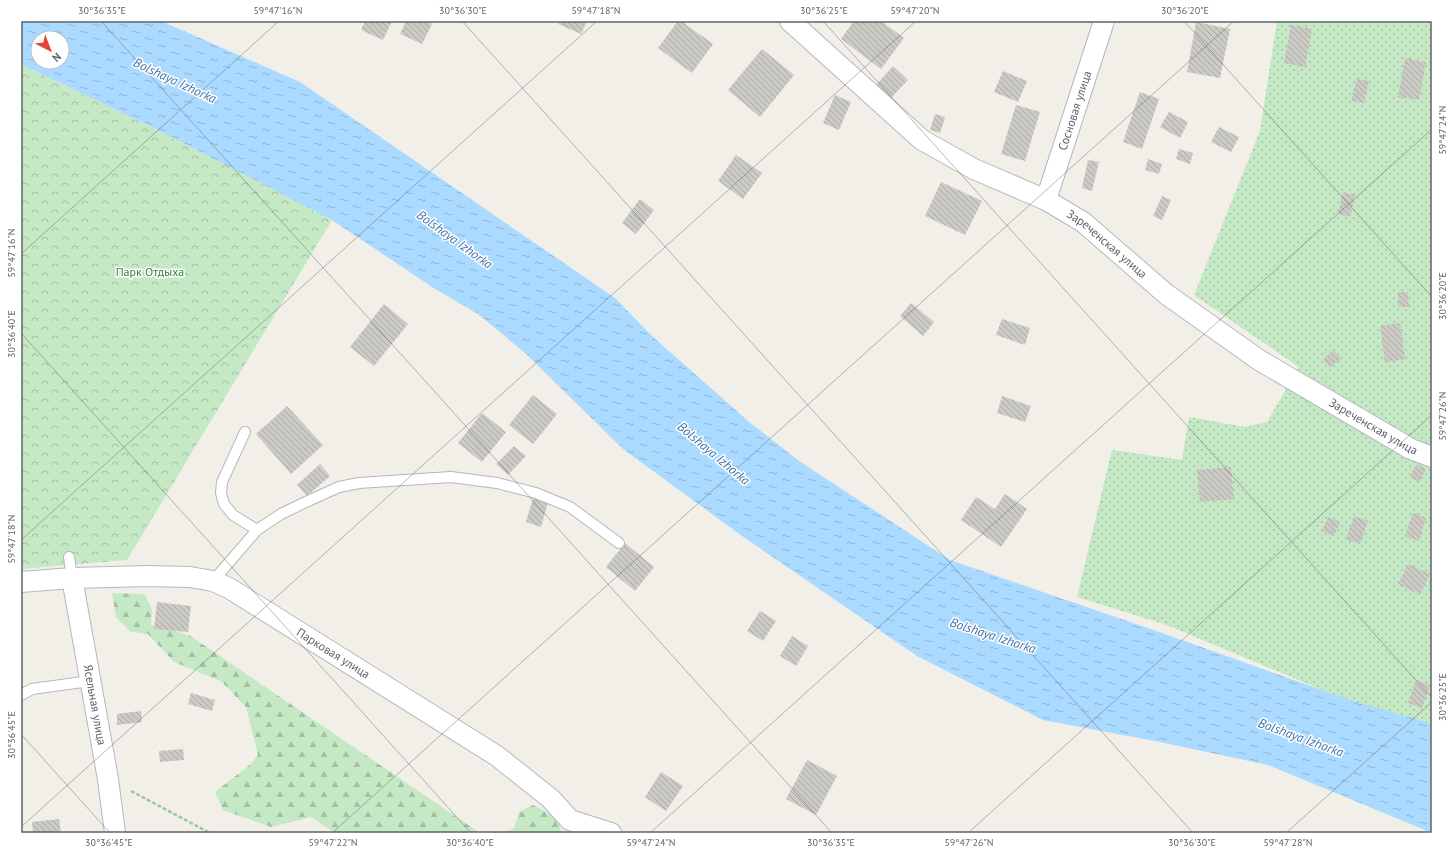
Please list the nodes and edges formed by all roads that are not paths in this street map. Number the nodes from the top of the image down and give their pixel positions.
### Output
1 (790, 21) edge
2 (1104, 21) edge
3 (1046, 200) junction
4 (246, 432) dead end
5 (1432, 457) edge
6 (257, 530) junction
7 (619, 542) dead end
8 (69, 558) dead end
9 (72, 578) junction
10 (213, 581) junction
11 (21, 582) edge
12 (90, 681) junction
13 (21, 695) edge
14 (573, 827) edge
15 (115, 833) edge
16 (611, 833) edge

1 - 3 street, Зареченская улица
2 - 3 street, Сосновая улица
3 - 5 street, Зареченская улица
4 - 6 lane
6 - 7 lane
6 - 10 lane
8 - 9 lane
9 - 10 street, Парковая улица
9 - 11 street, Парковая улица
9 - 12 street, Ясельная улица
10 - 14 street, Парковая улица
12 - 13 lane
12 - 15 street, Ясельная улица
14 - 16 street, Парковая улица

